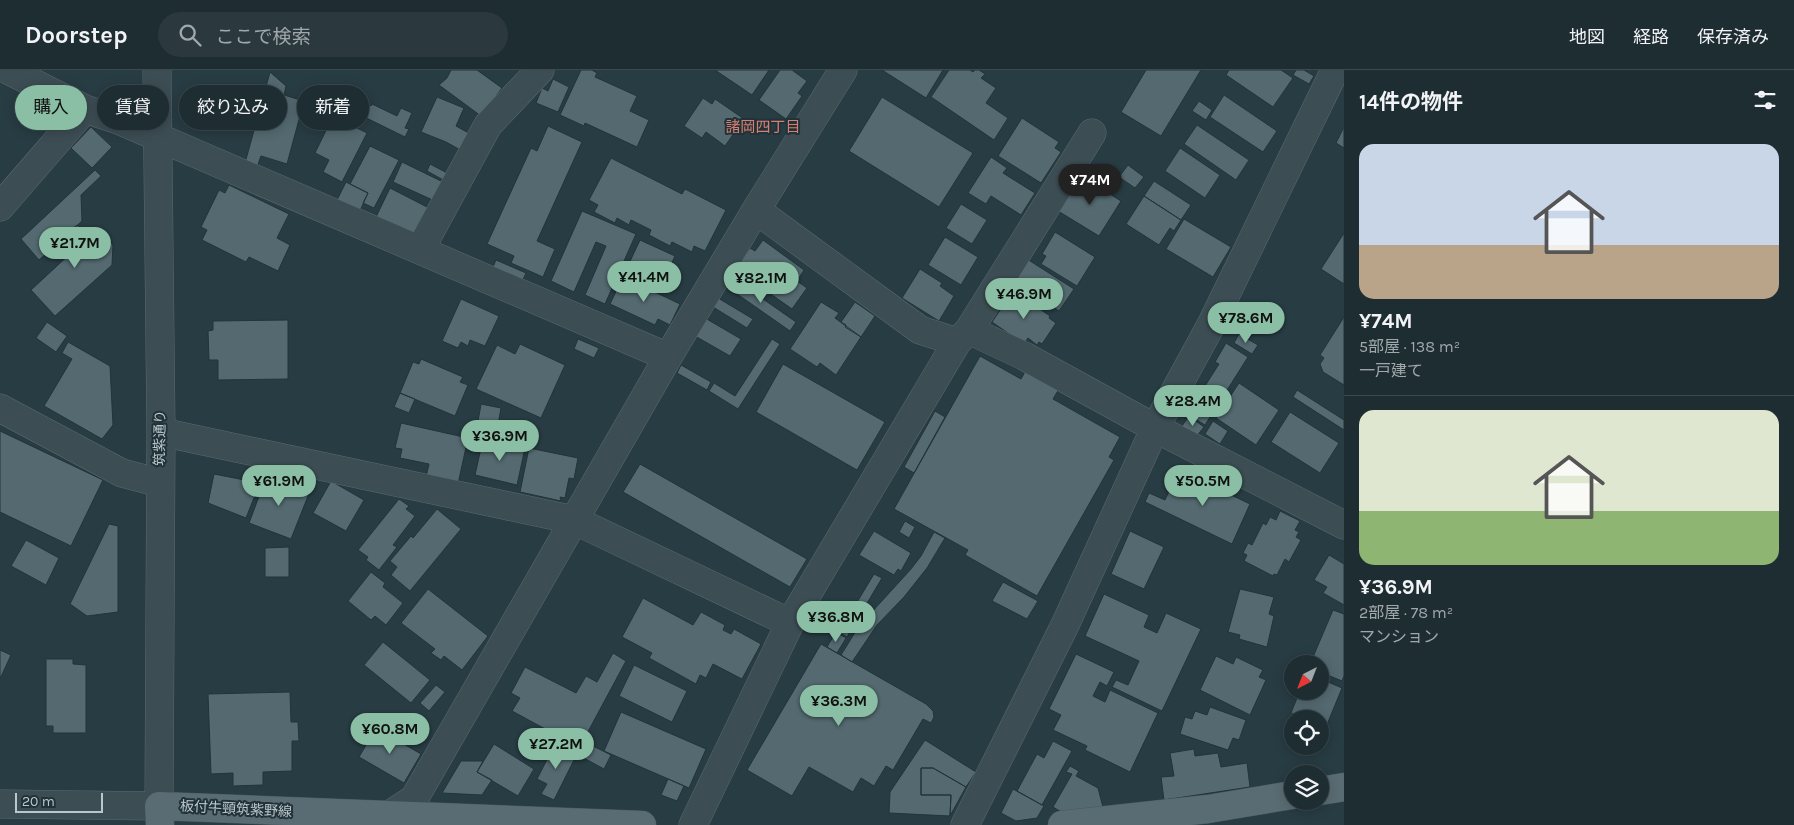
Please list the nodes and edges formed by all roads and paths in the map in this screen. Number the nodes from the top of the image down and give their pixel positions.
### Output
1 (8, 70) edge
2 (157, 70) edge
3 (540, 70) edge
4 (844, 70) edge
5 (1335, 70) edge
6 (37, 85) edge
7 (87, 111) edge
8 (67, 130) edge
9 (1092, 133) dead end
10 (158, 138) junction
11 (0, 207) edge
12 (756, 210) junction
13 (420, 250) junction
14 (963, 336) junction
15 (668, 357) junction
16 (0, 408) edge
17 (1155, 428) junction
18 (161, 432) junction
19 (160, 482) junction
20 (574, 520) junction
21 (1344, 525) edge
22 (790, 623) junction
23 (1344, 787) edge
24 (1329, 790) edge
25 (1284, 797) edge
26 (0, 804) edge
27 (160, 815) edge
28 (391, 822) edge
29 (642, 825) edge
30 (693, 825) edge
31 (965, 825) edge
32 (1062, 825) edge

1 - 6 street
2 - 10 street, 筑紫通り
3 - 13 street
4 - 12 street
5 - 17 street
7 - 10 street
8 - 11 street
9 - 14 street
10 - 13 street
10 - 18 street, 筑紫通り
12 - 14 street
12 - 15 street
13 - 15 street
14 - 17 street
14 - 22 street
15 - 20 street
16 - 19 street
17 - 21 street
17 - 31 street
18 - 19 street, 筑紫通り
18 - 20 street
19 - 27 street, 筑紫通り
20 - 22 street
20 - 28 street
22 - 30 street
23 - 24 main road
25 - 32 main road
26 - 27 street
27 - 28 main road, 板付牛頸筑紫野線
28 - 29 main road, 板付牛頸筑紫野線

